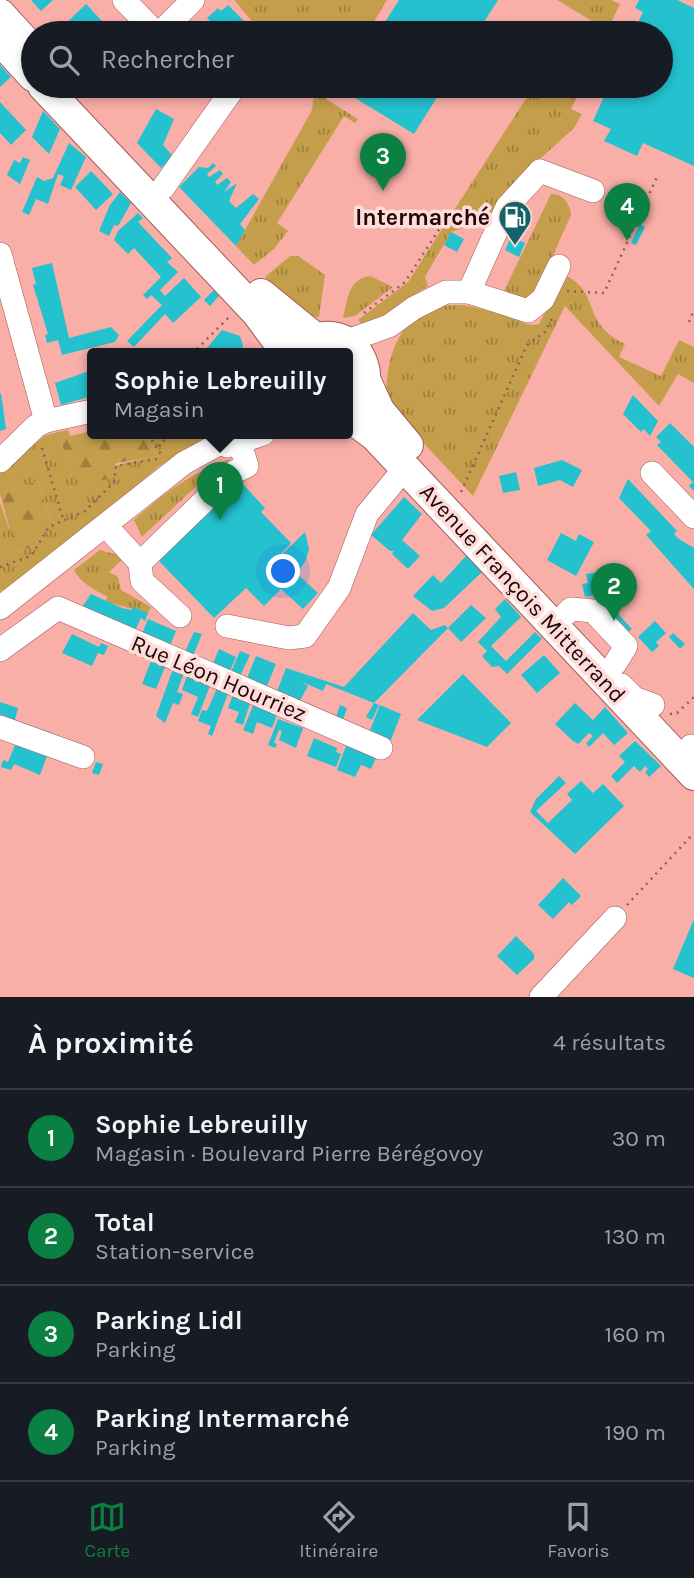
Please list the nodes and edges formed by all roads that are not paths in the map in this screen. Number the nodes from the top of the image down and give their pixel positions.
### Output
1 (124, 0) edge
2 (193, 0) edge
3 (0, 15) edge
4 (146, 21) edge
5 (171, 21) edge
6 (0, 27) edge
7 (21, 37) edge
8 (0, 40) edge
9 (21, 50) edge
10 (21, 63) edge
11 (54, 98) edge
12 (78, 98) edge
13 (227, 98) edge
14 (106, 154) junction
15 (163, 188) junction
16 (593, 191) dead end
17 (0, 254) edge
18 (559, 266) dead end
19 (469, 292) junction
20 (389, 327) junction
21 (316, 345) edge
22 (353, 353) edge
23 (355, 394) edge
24 (87, 412) edge
25 (41, 423) junction
26 (241, 448) edge
27 (0, 461) edge
28 (405, 468) junction
29 (652, 473) dead end
30 (694, 517) edge
31 (106, 526) junction
32 (140, 564) junction
33 (0, 607) edge
34 (180, 615) dead end
35 (227, 626) dead end
36 (0, 650) edge
37 (662, 709) junction
38 (0, 727) edge
39 (381, 748) dead end
40 (83, 757) dead end
41 (692, 759) edge
42 (615, 918) road end
43 (541, 997) edge

1 - 4 street
2 - 5 street
3 - 7 main road
6 - 9 street
8 - 10 main road
11 - 14 main road
12 - 15 main road
13 - 15 street
14 - 21 street
14 - 21 main road
15 - 21 main road
16 - 19 street
17 - 25 street
18 - 19 street
19 - 20 street
20 - 21 street
20 - 23 street
22 - 23 main road
23 - 28 main road, Avenue François Mitterrand
23 - 37 main road, Avenue François Mitterrand
23 - 37 street
24 - 25 street
25 - 27 street
26 - 31 street
26 - 32 street
28 - 35 street
28 - 41 main road, Avenue François Mitterrand
29 - 30 street
31 - 32 street
31 - 33 street
32 - 34 street
36 - 39 street, Rue Léon Hourriez
37 - 41 main road, Avenue François Mitterrand
38 - 40 street
42 - 43 street

